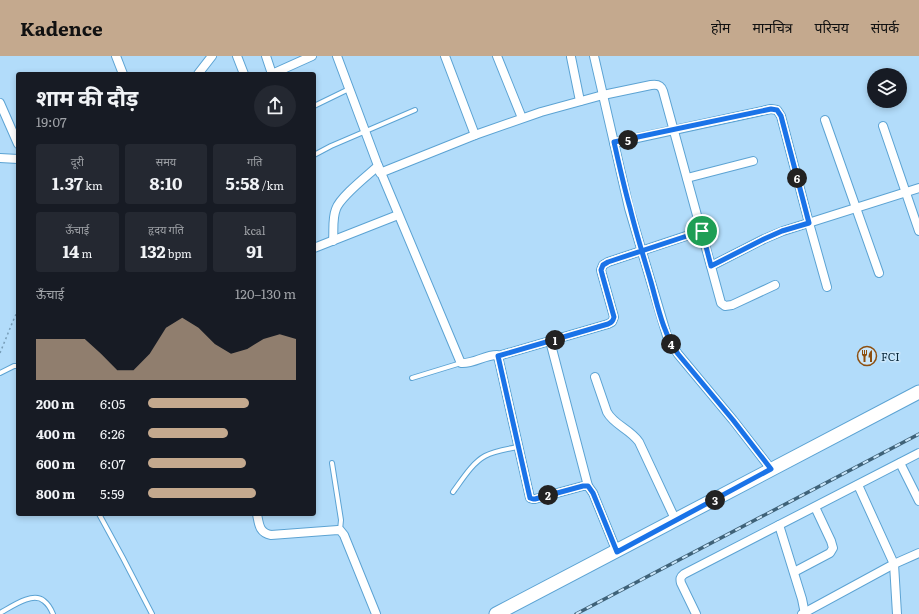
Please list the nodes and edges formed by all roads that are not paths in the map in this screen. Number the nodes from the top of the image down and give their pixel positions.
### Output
1 (116, 56) edge
2 (212, 56) edge
3 (237, 56) edge
4 (266, 56) edge
5 (312, 56) edge
6 (337, 56) edge
7 (445, 56) edge
8 (497, 56) edge
9 (594, 56) edge
10 (571, 57) dead end
11 (122, 72) edge
12 (200, 72) edge
13 (243, 72) edge
14 (271, 72) edge
15 (276, 72) edge
16 (349, 89) junction
17 (603, 95) junction
18 (580, 101) junction
19 (0, 103) edge
20 (316, 105) edge
21 (415, 110) dead end
22 (522, 118) junction
23 (825, 120) dead end
24 (883, 126) dead end
25 (674, 130) junction
26 (365, 132) junction
27 (475, 135) junction
28 (16, 139) edge
29 (614, 142) junction
30 (316, 154) edge
31 (0, 158) edge
32 (16, 159) edge
33 (753, 161) dead end
34 (379, 170) junction
35 (687, 178) junction
36 (919, 188) edge
37 (906, 193) junction
38 (857, 208) junction
39 (398, 215) junction
40 (809, 223) junction
41 (702, 231) junction
42 (919, 231) edge
43 (333, 240) junction
44 (316, 247) edge
45 (642, 251) junction
46 (711, 266) junction
47 (879, 273) dead end
48 (775, 284) dead end
49 (828, 286) dead end
50 (550, 341) junction
51 (498, 356) junction
52 (461, 363) junction
53 (16, 366) edge
54 (0, 373) edge
55 (595, 377) dead end
56 (412, 378) dead end
57 (919, 392) edge
58 (518, 447) junction
59 (919, 453) edge
60 (332, 463) dead end
61 (900, 463) junction
62 (771, 469) junction
63 (858, 485) junction
64 (588, 486) junction
65 (453, 492) dead end
66 (919, 501) edge
67 (815, 507) junction
68 (100, 516) edge
69 (258, 516) edge
70 (676, 521) junction
71 (779, 525) junction
72 (340, 530) junction
73 (617, 552) junction
74 (919, 553) edge
75 (894, 564) junction
76 (794, 572) junction
77 (0, 607) edge
78 (1, 612) edge
79 (804, 613) edge
80 (53, 614) edge
81 (152, 614) edge
82 (376, 614) edge
83 (496, 614) edge
84 (696, 614) edge
85 (897, 614) edge

1 - 11 street
2 - 12 street
3 - 13 street
4 - 14 street
5 - 15 street
6 - 16 street
7 - 27 street
8 - 22 street
9 - 17 street
10 - 18 street
16 - 20 lane
16 - 26 street
17 - 18 street
17 - 25 street
17 - 29 street
18 - 22 street
19 - 28 street
21 - 26 lane
22 - 27 street
23 - 38 street
24 - 37 street
25 - 29 street
25 - 35 street
25 - 40 street
26 - 30 lane
26 - 34 street
27 - 34 street
29 - 45 street
31 - 32 street
33 - 35 street
34 - 39 street
34 - 43 street
35 - 41 street
36 - 37 street
37 - 38 street
37 - 42 street
38 - 40 street
38 - 47 street
39 - 43 street
39 - 52 street
40 - 46 street
40 - 49 street
41 - 45 street
41 - 46 street
43 - 44 street
45 - 50 street
45 - 62 street
46 - 48 street
50 - 51 street
50 - 64 street
51 - 52 street
51 - 58 street
52 - 56 lane
53 - 54 lane
55 - 70 street
57 - 62 main road
58 - 64 street
58 - 65 lane
59 - 61 street
60 - 72 lane
61 - 63 street
61 - 66 street
62 - 70 main road
63 - 67 street
63 - 75 street
64 - 73 street
67 - 71 street
67 - 76 street
68 - 81 lane
69 - 72 street
70 - 73 main road
71 - 76 street
71 - 84 street
72 - 82 street
73 - 83 main road
74 - 75 street
75 - 79 street
75 - 85 street
76 - 79 street
77 - 78 lane
78 - 80 lane

